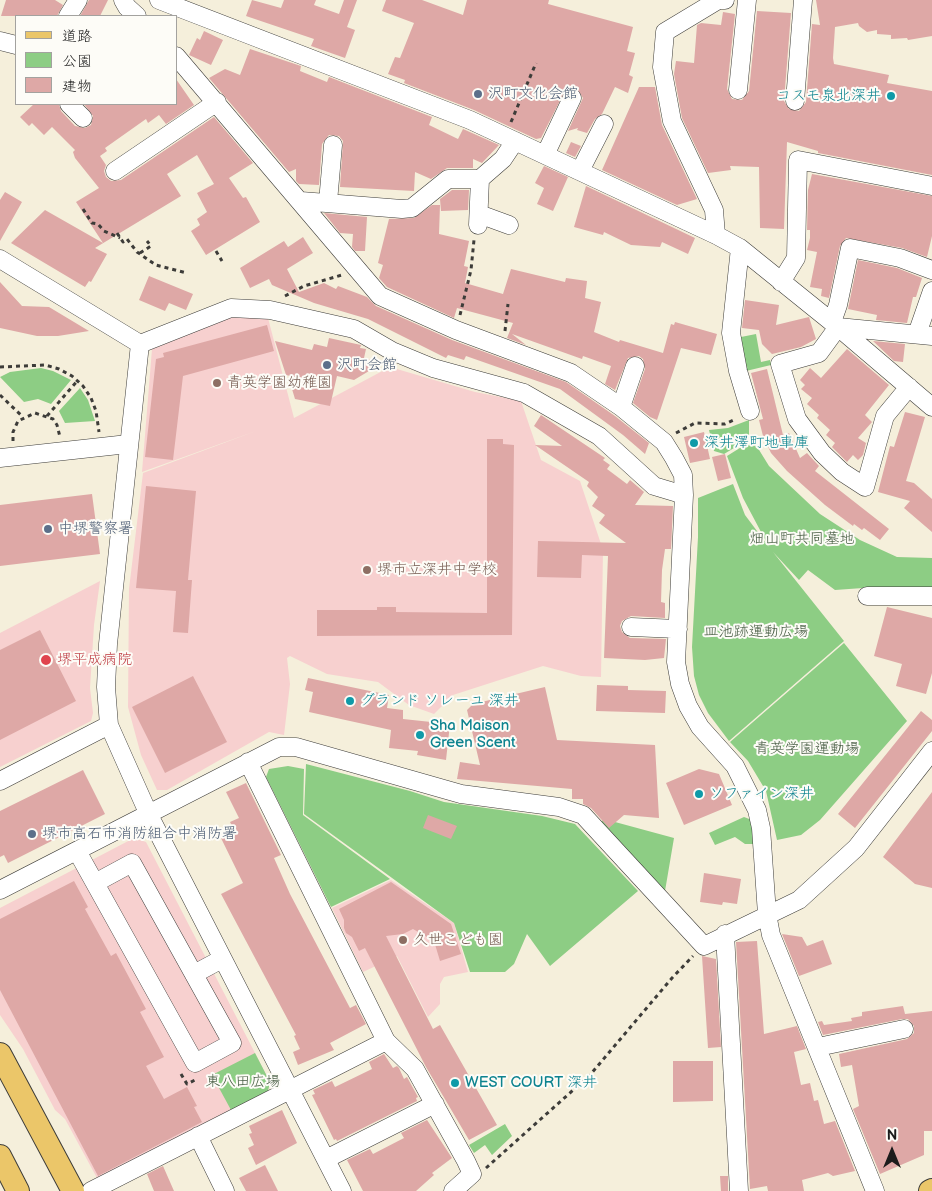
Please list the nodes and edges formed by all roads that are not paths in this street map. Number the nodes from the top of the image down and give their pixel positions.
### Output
1 (78, 0) edge
2 (124, 0) edge
3 (159, 0) edge
4 (718, 0) edge
5 (725, 0) edge
6 (747, 0) edge
7 (803, 0) edge
8 (69, 15) edge
9 (135, 15) edge
10 (0, 41) edge
11 (15, 46) edge
12 (178, 58) edge
13 (738, 90) dead end
14 (572, 98) dead end
15 (794, 101) dead end
16 (217, 102) junction
17 (70, 105) edge
18 (83, 118) dead end
19 (604, 124) dead end
20 (510, 138) junction
21 (333, 145) dead end
22 (545, 155) junction
23 (115, 171) dead end
24 (580, 171) junction
25 (480, 179) junction
26 (932, 186) edge
27 (301, 201) junction
28 (328, 202) junction
29 (509, 225) dead end
30 (716, 235) junction
31 (740, 248) junction
32 (0, 259) edge
33 (932, 270) edge
34 (781, 282) junction
35 (932, 291) edge
36 (835, 324) junction
37 (924, 335) edge
38 (140, 344) junction
39 (635, 366) dead end
40 (909, 387) junction
41 (621, 407) junction
42 (932, 407) edge
43 (750, 411) road end
44 (128, 444) junction
45 (0, 458) edge
46 (684, 495) junction
47 (867, 596) dead end
48 (932, 596) edge
49 (631, 627) dead end
50 (678, 629) junction
51 (109, 725) junction
52 (932, 750) edge
53 (248, 762) junction
54 (0, 781) edge
55 (149, 815) junction
56 (77, 851) junction
57 (96, 883) junction
58 (0, 890) edge
59 (767, 914) junction
60 (725, 934) junction
61 (222, 959) junction
62 (194, 974) junction
63 (904, 1029) dead end
64 (386, 1041) junction
65 (818, 1047) junction
66 (0, 1054) edge
67 (290, 1089) junction
68 (435, 1104) junction
69 (198, 1136) junction
70 (0, 1156) edge
71 (326, 1159) junction
72 (18, 1191) edge
73 (73, 1191) edge
74 (90, 1191) edge
75 (225, 1191) edge
76 (342, 1191) edge
77 (453, 1191) edge
78 (738, 1191) edge
79 (875, 1191) edge

1 - 8 street
2 - 9 street
3 - 20 street
4 - 5 street
4 - 30 street
6 - 13 street
7 - 15 street
10 - 11 street
12 - 16 street
14 - 22 street
16 - 23 street
16 - 27 street
17 - 18 street
19 - 24 street
20 - 22 street
20 - 25 street
21 - 28 street
22 - 24 street
24 - 30 street
25 - 28 street
25 - 29 street
26 - 34 street
27 - 28 street
27 - 41 street
30 - 31 street
31 - 34 street
31 - 43 street
32 - 38 street
33 - 36 street
34 - 36 street
35 - 37 street
36 - 37 street
36 - 40 street
36 - 40 street
38 - 44 street
38 - 46 street
39 - 41 street
40 - 42 street
41 - 46 street
44 - 45 street
44 - 51 street
46 - 50 street
47 - 48 street
49 - 50 street
50 - 59 street
51 - 54 street
51 - 55 street
52 - 59 street
53 - 55 street
53 - 60 street
53 - 64 street
55 - 56 street
55 - 61 street
56 - 57 street
56 - 58 street
57 - 62 street
57 - 62 street
59 - 60 street
59 - 65 street
60 - 78 street
61 - 62 street
61 - 67 street
63 - 65 street
64 - 67 street
64 - 68 street
65 - 79 street
66 - 73 main road
67 - 69 street
67 - 71 street
68 - 71 street
68 - 77 street
69 - 74 street
69 - 75 street
70 - 72 main road
71 - 76 street

